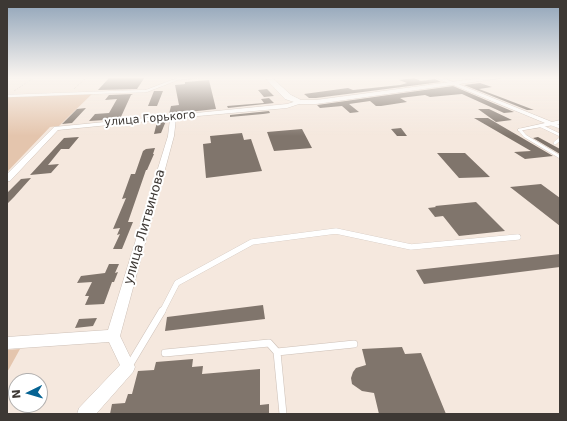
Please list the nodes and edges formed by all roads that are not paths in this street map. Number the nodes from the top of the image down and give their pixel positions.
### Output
1 (288, 97) edge
2 (357, 97) edge
3 (485, 97) edge
4 (300, 102) junction
5 (173, 117) junction
6 (560, 122) edge
7 (552, 124) junction
8 (541, 126) junction
9 (560, 127) edge
10 (520, 130) joint
11 (560, 135) edge
12 (560, 139) edge
13 (555, 143) dead end
14 (560, 157) edge
15 (7, 179) edge
16 (518, 237) dead end
17 (113, 336) junction
18 (7, 343) edge
19 (354, 344) dead end
20 (277, 352) junction
21 (165, 353) dead end
22 (128, 367) junction
23 (85, 414) edge
24 (283, 414) edge

1 - 4 main road
2 - 4 main road, улица Горького
3 - 7 street
4 - 5 street, улица Горького
5 - 15 street, улица Горького
5 - 17 street, улица Литвинова
6 - 7 street
7 - 8 street
7 - 9 lane
8 - 10 street
8 - 11 lane
10 - 14 lane
12 - 13 lane
16 - 22 lane
17 - 18 street
17 - 22 street
19 - 20 lane
20 - 21 lane
20 - 24 lane
22 - 23 street

